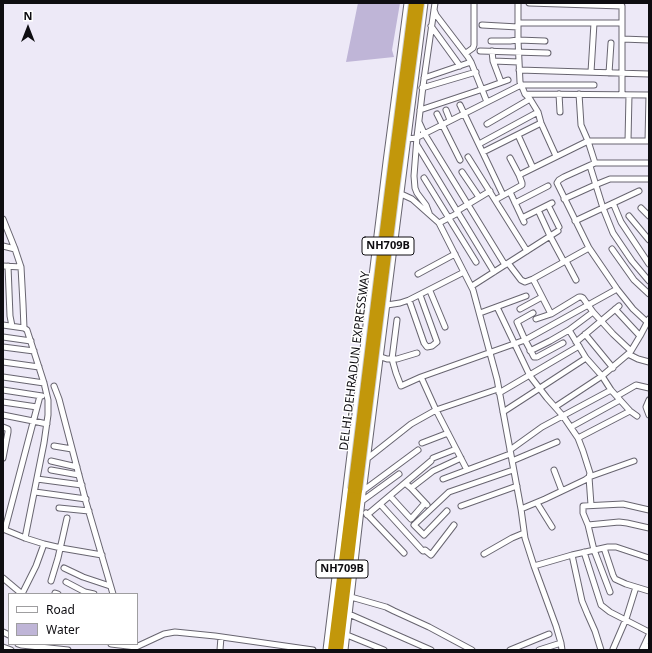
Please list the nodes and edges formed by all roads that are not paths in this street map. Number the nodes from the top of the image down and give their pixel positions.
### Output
1 (407, 3) edge
2 (413, 3) edge
3 (420, 3) edge
4 (426, 3) edge
5 (435, 3) edge
6 (474, 3) edge
7 (518, 3) edge
8 (529, 3) edge
9 (434, 9) junction
10 (594, 23) junction
11 (622, 23) junction
12 (482, 25) dead end
13 (518, 25) junction
14 (431, 26) junction
15 (622, 39) junction
16 (518, 40) junction
17 (649, 40) edge
18 (491, 41) dead end
19 (545, 41) dead end
20 (611, 43) dead end
21 (480, 51) dead end
22 (492, 51) junction
23 (519, 52) junction
24 (466, 53) junction
25 (548, 53) dead end
26 (493, 61) junction
27 (471, 62) junction
28 (519, 62) junction
29 (460, 66) junction
30 (519, 70) junction
31 (476, 72) junction
32 (591, 72) junction
33 (609, 73) junction
34 (622, 73) junction
35 (649, 74) edge
36 (424, 78) junction
37 (508, 80) dead end
38 (502, 82) junction
39 (521, 85) junction
40 (594, 85) dead end
41 (422, 88) junction
42 (483, 89) junction
43 (525, 94) junction
44 (559, 94) junction
45 (580, 94) junction
46 (622, 95) junction
47 (629, 95) junction
48 (649, 95) edge
49 (530, 99) junction
50 (487, 102) junction
51 (460, 106) dead end
52 (420, 110) junction
53 (446, 110) dead end
54 (538, 112) junction
55 (560, 112) dead end
56 (464, 113) junction
57 (437, 114) dead end
58 (450, 120) junction
59 (419, 121) junction
60 (541, 123) junction
61 (442, 124) junction
62 (487, 124) dead end
63 (424, 133) junction
64 (518, 135) junction
65 (413, 138) junction
66 (588, 141) junction
67 (628, 141) junction
68 (648, 141) edge
69 (416, 144) junction
70 (479, 144) junction
71 (483, 152) junction
72 (556, 156) junction
73 (468, 157) dead end
74 (510, 158) dead end
75 (460, 160) dead end
76 (649, 163) edge
77 (593, 165) junction
78 (533, 168) junction
79 (462, 172) dead end
80 (519, 175) junction
81 (424, 178) dead end
82 (649, 179) edge
83 (595, 185) junction
84 (548, 186) dead end
85 (382, 189) junction
86 (490, 191) junction
87 (639, 191) dead end
88 (510, 192) junction
89 (403, 195) junction
90 (504, 195) junction
91 (479, 198) junction
92 (564, 199) junction
93 (495, 200) junction
94 (515, 203) junction
95 (613, 203) junction
96 (468, 204) junction
97 (603, 208) junction
98 (641, 208) dead end
99 (538, 210) junction
100 (458, 212) junction
101 (429, 214) junction
102 (629, 216) dead end
103 (649, 216) edge
104 (449, 218) junction
105 (3, 219) edge
106 (575, 221) junction
107 (439, 223) junction
108 (550, 236) junction
109 (649, 240) edge
110 (3, 246) edge
111 (589, 248) junction
112 (15, 249) junction
113 (612, 250) dead end
114 (527, 251) junction
115 (455, 254) junction
116 (565, 261) junction
117 (476, 262) dead end
118 (507, 264) junction
119 (649, 264) edge
120 (5, 266) edge
121 (21, 267) junction
122 (464, 272) junction
123 (494, 272) junction
124 (418, 274) dead end
125 (533, 279) junction
126 (576, 280) dead end
127 (649, 280) edge
128 (472, 286) junction
129 (617, 289) junction
130 (430, 290) junction
131 (649, 294) edge
132 (420, 295) junction
133 (526, 296) dead end
134 (542, 297) junction
135 (409, 300) junction
136 (391, 305) junction
137 (588, 305) junction
138 (497, 307) junction
139 (520, 309) dead end
140 (593, 312) junction
141 (480, 313) junction
142 (533, 313) dead end
143 (551, 314) junction
144 (536, 319) dead end
145 (397, 320) dead end
146 (601, 320) junction
147 (648, 321) edge
148 (3, 325) edge
149 (12, 326) junction
150 (445, 327) dead end
151 (24, 328) junction
152 (569, 330) junction
153 (585, 334) junction
154 (640, 336) junction
155 (3, 337) edge
156 (525, 340) junction
157 (31, 341) junction
158 (563, 343) dead end
159 (515, 344) junction
160 (577, 344) junction
161 (3, 347) edge
162 (34, 351) junction
163 (530, 351) junction
164 (417, 353) dead end
165 (490, 353) junction
166 (630, 353) junction
167 (381, 357) junction
168 (586, 358) junction
169 (390, 359) junction
170 (3, 362) edge
171 (649, 362) edge
172 (39, 367) junction
173 (613, 368) junction
174 (530, 376) junction
175 (602, 376) junction
176 (3, 377) edge
177 (421, 377) junction
178 (44, 383) junction
179 (54, 386) dead end
180 (540, 388) junction
181 (649, 388) edge
182 (3, 390) edge
183 (611, 390) junction
184 (499, 391) junction
185 (40, 396) junction
186 (48, 396) junction
187 (619, 398) junction
188 (649, 400) edge
189 (3, 402) edge
190 (37, 407) junction
191 (555, 407) junction
192 (436, 410) junction
193 (630, 411) junction
194 (503, 412) junction
195 (3, 415) edge
196 (649, 415) edge
197 (563, 416) junction
198 (637, 416) dead end
199 (33, 421) junction
200 (47, 424) junction
201 (3, 427) edge
202 (571, 427) junction
203 (448, 433) junction
204 (578, 438) junction
205 (557, 442) dead end
206 (422, 443) dead end
207 (54, 446) dead end
208 (72, 449) junction
209 (456, 449) junction
210 (418, 450) dead end
211 (510, 452) junction
212 (3, 458) edge
213 (368, 458) junction
214 (461, 458) junction
215 (634, 461) dead end
216 (51, 462) dead end
217 (512, 462) junction
218 (77, 466) junction
219 (51, 470) dead end
220 (467, 470) junction
221 (513, 470) junction
222 (554, 470) dead end
223 (79, 474) junction
224 (399, 474) dead end
225 (589, 477) junction
226 (38, 479) junction
227 (443, 479) dead end
228 (406, 483) junction
229 (82, 485) junction
230 (517, 486) junction
231 (411, 488) junction
232 (358, 490) junction
233 (562, 491) junction
234 (35, 492) junction
235 (390, 496) junction
236 (86, 499) junction
237 (362, 501) junction
238 (425, 503) junction
239 (537, 503) junction
240 (380, 504) junction
241 (591, 505) junction
242 (461, 506) dead end
243 (59, 508) dead end
244 (362, 508) junction
245 (431, 509) junction
246 (521, 509) junction
247 (649, 510) edge
248 (89, 511) junction
249 (447, 511) dead end
250 (367, 515) junction
251 (67, 518) dead end
252 (454, 525) dead end
253 (588, 525) junction
254 (552, 527) dead end
255 (649, 528) edge
256 (4, 529) edge
257 (524, 533) junction
258 (25, 538) junction
259 (44, 544) junction
260 (60, 548) junction
261 (604, 548) junction
262 (594, 550) junction
263 (584, 552) junction
264 (404, 553) dead end
265 (484, 554) dead end
266 (102, 555) junction
267 (572, 555) junction
268 (649, 558) edge
269 (534, 566) junction
270 (64, 568) dead end
271 (3, 578) edge
272 (51, 580) dead end
273 (66, 582) dead end
274 (110, 586) junction
275 (636, 587) junction
276 (649, 591) edge
277 (610, 592) dead end
278 (21, 593) edge
279 (22, 593) edge
280 (90, 593) edge
281 (113, 593) edge
282 (351, 597) junction
283 (349, 614) junction
284 (626, 619) junction
285 (332, 625) junction
286 (649, 632) edge
287 (549, 634) dead end
288 (347, 635) junction
289 (649, 635) edge
290 (221, 637) junction
291 (145, 643) junction
292 (561, 643) junction
293 (21, 645) edge
294 (117, 645) edge
295 (3, 646) edge
296 (649, 646) edge
297 (129, 647) edge
298 (613, 649) dead end
299 (11, 650) edge
300 (68, 650) edge
301 (145, 650) edge
302 (220, 650) edge
303 (313, 650) edge
304 (335, 650) edge
305 (384, 650) edge
306 (431, 650) edge
307 (472, 650) edge
308 (510, 650) edge
309 (539, 650) edge
310 (562, 650) edge
311 (601, 650) edge
312 (644, 650) edge

1 - 85 street
2 - 232 highway, DELHI-DEHRADUN EXPRESSWAY / NH709B, bridge
3 - 232 highway, DELHI-DEHRADUN EXPRESSWAY / NH709B, bridge
4 - 65 street
5 - 9 street
6 - 24 street
7 - 13 street
8 - 11 street
9 - 14 street
9 - 24 street
10 - 11 street
10 - 13 street
10 - 32 street
11 - 15 street
12 - 13 street
13 - 16 street
14 - 29 street
14 - 36 street
15 - 17 street
15 - 34 street
16 - 18 street
16 - 19 street
16 - 23 street
20 - 33 street
21 - 22 street
22 - 23 street
22 - 26 street
23 - 25 street
23 - 28 street
24 - 27 street
26 - 28 street
26 - 38 street
27 - 29 street
27 - 31 street
28 - 30 street
29 - 36 street
30 - 32 street
30 - 39 street
31 - 41 street
31 - 42 street
32 - 33 street
33 - 34 street
34 - 35 street
34 - 46 street
36 - 41 street
37 - 38 street
38 - 42 street
39 - 40 street
39 - 43 street
39 - 50 street
41 - 52 street
42 - 50 street
42 - 52 street
43 - 44 street
43 - 49 street
44 - 45 street
44 - 55 street
45 - 46 street
45 - 66 street
46 - 47 street
47 - 48 street
47 - 67 street
48 - 68 street
49 - 54 street
49 - 62 street
50 - 56 street
51 - 56 street
52 - 59 street
53 - 58 street
54 - 60 street
54 - 70 street
56 - 58 street
56 - 70 street
57 - 61 street
58 - 61 street
59 - 63 street
59 - 65 street
60 - 64 street
60 - 72 street
61 - 63 street
61 - 75 street
63 - 65 street
63 - 96 street
64 - 71 street
64 - 78 street
65 - 69 street
65 - 89 street
66 - 67 street
66 - 72 street
66 - 77 street
67 - 68 street
69 - 100 street
69 - 101 street
70 - 71 street
71 - 90 street
72 - 78 street
73 - 86 street
74 - 80 street
76 - 77 street
77 - 83 street
77 - 92 street
78 - 80 street
79 - 91 street
80 - 88 street
81 - 104 street
82 - 83 street
83 - 92 street
83 - 97 street
84 - 94 street
85 - 89 street
85 - 285 street
86 - 91 street
86 - 93 street
87 - 95 street
88 - 90 street
88 - 94 street
89 - 101 street
89 - 136 street
90 - 93 street
91 - 96 street
92 - 106 street
93 - 114 street
94 - 99 street
95 - 97 street
95 - 119 street
96 - 100 street
96 - 118 street
97 - 106 street
97 - 127 street
98 - 103 street
99 - 108 street
99 - 108 street
100 - 104 street
100 - 123 street
101 - 107 street
102 - 109 street
104 - 107 street
104 - 117 street
105 - 112 street
106 - 111 street
107 - 115 street
108 - 114 street
108 - 116 street
110 - 112 street
111 - 116 street
111 - 129 street
112 - 121 street
113 - 131 street
114 - 118 street
115 - 122 street
115 - 124 street
116 - 125 street
116 - 126 street
118 - 123 street
118 - 125 street
120 - 121 street
120 - 149 street
121 - 151 street
122 - 128 street
122 - 130 street
123 - 128 street
125 - 134 street
128 - 141 street
129 - 137 street
129 - 147 street
130 - 132 street
130 - 150 street
132 - 135 street
132 - 135 street
133 - 138 street
134 - 139 street
134 - 143 street
135 - 136 street
136 - 167 street
137 - 140 street
137 - 143 street
137 - 156 street
138 - 141 street
138 - 159 street
140 - 146 street
140 - 152 street
141 - 165 street
142 - 156 street
143 - 144 street
145 - 169 street
146 - 153 street
146 - 154 street
146 - 166 street
147 - 154 street
148 - 149 street
149 - 151 street
151 - 157 street
152 - 160 street
152 - 163 street
153 - 160 street
153 - 173 street
154 - 166 street
155 - 157 street
156 - 159 street
156 - 163 street
157 - 162 street
158 - 163 street
159 - 165 street
159 - 174 street
160 - 168 street
160 - 174 street
161 - 162 street
162 - 172 street
164 - 169 street
165 - 177 street
165 - 184 street
166 - 171 street
166 - 173 street
167 - 169 street
167 - 213 street
168 - 175 street
168 - 180 street
169 - 177 street
170 - 172 street
172 - 178 street
173 - 175 street
174 - 180 street
174 - 184 street
175 - 183 street
175 - 191 street
176 - 178 street
177 - 192 street
178 - 186 street
179 - 208 street
180 - 191 street
180 - 194 street
181 - 187 street
182 - 185 street
183 - 187 street
183 - 197 street
184 - 192 street
184 - 194 street
185 - 186 street
185 - 190 street
186 - 200 street
187 - 193 street
187 - 202 street
188 - 196 street
189 - 190 street
190 - 199 street
191 - 197 street
192 - 203 street
192 - 213 street
193 - 198 street
193 - 204 street
194 - 211 street
195 - 199 street
197 - 202 street
197 - 211 street
199 - 200 street
199 - 256 street
200 - 226 street
201 - 212 street
202 - 204 street
203 - 206 street
203 - 209 street
204 - 225 street
205 - 217 street
207 - 208 street
208 - 218 street
209 - 214 street
209 - 228 street
210 - 232 street
211 - 217 street
211 - 220 street
213 - 232 street
214 - 220 street
214 - 231 street
215 - 225 street
216 - 218 street
217 - 221 street
218 - 223 street
219 - 223 street
220 - 227 street
221 - 230 street
221 - 245 street
222 - 233 street
223 - 229 street
224 - 237 street
225 - 233 street
225 - 241 street
226 - 229 street
226 - 234 street
228 - 231 street
228 - 235 street
229 - 236 street
230 - 242 street
230 - 246 street
231 - 238 street
232 - 237 street
232 - 285 highway, DELHI-DEHRADUN EXPRESSWAY / NH709B
232 - 304 highway, DELHI-DEHRADUN EXPRESSWAY / NH709B
233 - 239 street
234 - 236 street
234 - 258 street
235 - 238 street
235 - 240 street
236 - 248 street
237 - 244 street
238 - 245 street
239 - 246 street
239 - 254 street
240 - 250 street
240 - 252 street
241 - 247 street
241 - 253 street
243 - 248 street
244 - 250 street
244 - 282 street
245 - 249 street
246 - 257 street
248 - 266 street
250 - 264 street
251 - 260 street
253 - 255 street
253 - 262 street
256 - 258 street
257 - 265 street
257 - 269 street
258 - 259 street
259 - 260 street
259 - 279 street
260 - 266 street
260 - 272 street
261 - 262 street
261 - 268 street
261 - 275 street
262 - 263 street
262 - 277 street
263 - 267 street
263 - 284 street
266 - 274 street
267 - 269 street
267 - 311 street
269 - 292 street
270 - 274 street
271 - 278 street
273 - 280 street
274 - 281 street
275 - 276 street
275 - 284 street
282 - 283 street
282 - 307 street
283 - 288 street
283 - 306 street
284 - 286 street
284 - 298 street
285 - 304 highway, DELHI-DEHRADUN EXPRESSWAY / NH709B
287 - 308 street
288 - 304 street
288 - 305 street
289 - 312 street
290 - 291 street
290 - 302 street
290 - 303 street
291 - 297 street
291 - 301 street
292 - 309 street
292 - 310 street
293 - 300 street
294 - 297 street
295 - 299 street
296 - 312 street

